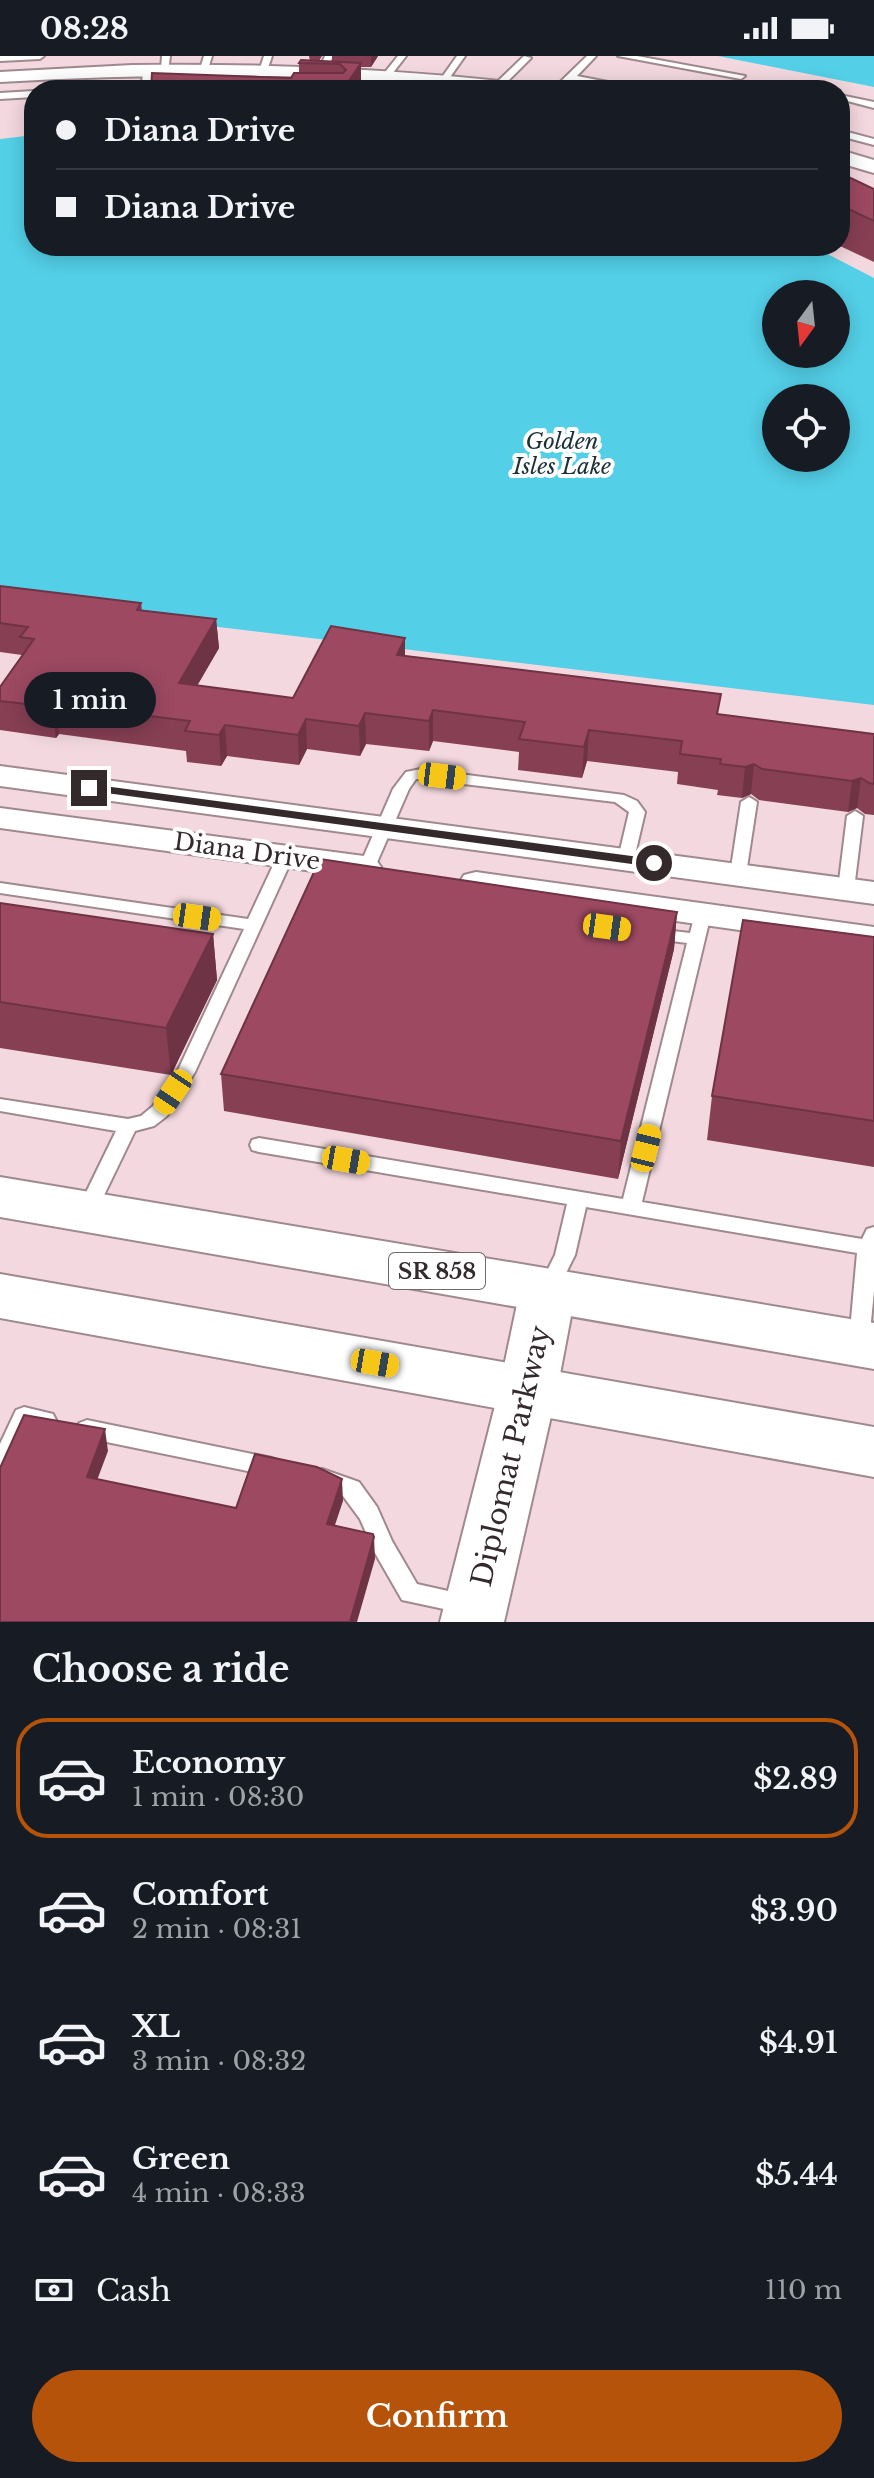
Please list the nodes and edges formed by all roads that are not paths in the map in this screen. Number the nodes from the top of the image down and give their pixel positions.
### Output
1 (40, 56) edge
2 (402, 56) edge
3 (461, 56) edge
4 (592, 56) edge
5 (622, 56) edge
6 (0, 58) edge
7 (527, 58) edge
8 (206, 62) edge
9 (325, 64) edge
10 (159, 65) edge
11 (263, 71) edge
12 (386, 76) junction
13 (741, 76) dead end
14 (0, 77) edge
15 (571, 77) junction
16 (410, 80) edge
17 (444, 80) edge
18 (504, 80) edge
19 (568, 80) edge
20 (588, 80) edge
21 (24, 95) edge
22 (0, 96) edge
23 (850, 99) edge
24 (874, 105) edge
25 (850, 136) edge
26 (874, 142) edge
27 (850, 162) edge
28 (874, 167) edge
29 (0, 776) edge
30 (749, 802) dead end
31 (855, 816) dead end
32 (0, 818) edge
33 (385, 827) junction
34 (285, 857) junction
35 (626, 859) junction
36 (364, 872) joint
37 (738, 874) junction
38 (443, 878) edge
39 (0, 888) edge
40 (860, 891) edge
41 (254, 925) junction
42 (700, 927) junction
43 (634, 931) edge
44 (874, 938) edge
45 (0, 1105) edge
46 (128, 1126) junction
47 (259, 1145) dead end
48 (0, 1197) edge
49 (578, 1200) junction
50 (631, 1208) junction
51 (87, 1212) junction
52 (871, 1240) edge
53 (548, 1290) junction
54 (0, 1296) edge
55 (867, 1345) edge
56 (528, 1390) junction
57 (874, 1452) edge
58 (0, 1467) edge
59 (474, 1614) edge

1 - 6 lane
2 - 12 lane
3 - 17 lane
4 - 15 lane
5 - 13 lane
7 - 18 lane
8 - 10 street
8 - 11 street
9 - 11 street
9 - 12 street
10 - 14 street
12 - 16 street
15 - 19 lane
15 - 20 lane
21 - 22 lane
23 - 24 lane
25 - 26 lane
27 - 28 street
29 - 33 street, Diana Drive
30 - 37 lane
31 - 40 lane
32 - 34 street, Diana Drive
33 - 35 street, Diana Drive
33 - 35 lane
33 - 36 lane
34 - 36 street, Diana Drive
34 - 41 lane
35 - 37 street, Diana Drive
37 - 40 street, Diana Drive
38 - 42 street
39 - 41 lane
41 - 46 lane
42 - 43 lane
42 - 44 street
42 - 50 lane
45 - 46 lane
46 - 51 lane
47 - 49 lane
48 - 51 main road, SR 858
49 - 50 lane
49 - 53 lane
50 - 52 lane
51 - 53 main road, SR 858
52 - 55 lane
53 - 55 main road, SR 858
53 - 56 main road, Diplomat Parkway
54 - 56 main road
56 - 57 main road
56 - 59 main road, Diplomat Parkway
58 - 59 lane

